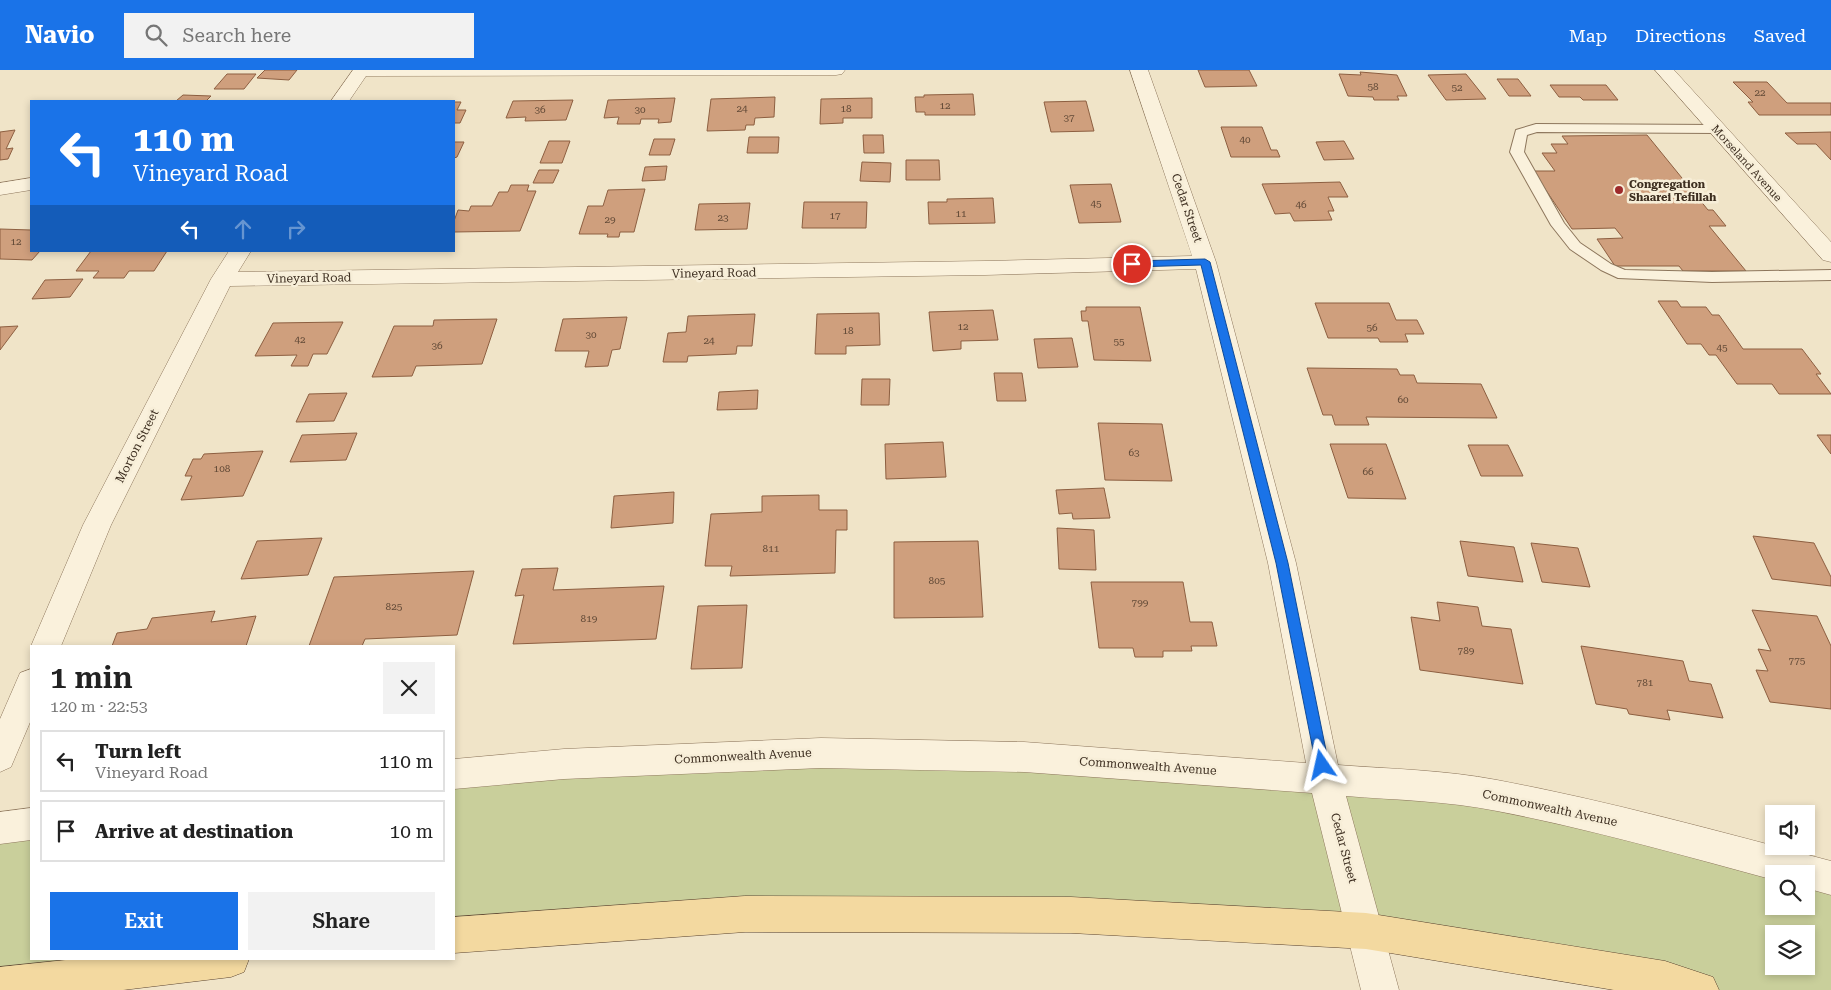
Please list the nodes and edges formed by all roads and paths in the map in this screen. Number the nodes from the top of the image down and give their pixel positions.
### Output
1 (361, 70) edge
2 (836, 70) edge
3 (1139, 70) edge
4 (1664, 70) edge
5 (341, 100) edge
6 (1717, 129) junction
7 (30, 184) edge
8 (0, 189) edge
9 (239, 252) edge
10 (1831, 255) edge
11 (1205, 262) junction
12 (1831, 275) edge
13 (222, 279) junction
14 (46, 645) edge
15 (30, 684) edge
16 (0, 757) edge
17 (455, 774) edge
18 (1325, 779) junction
19 (30, 824) edge
20 (0, 828) edge
21 (1831, 878) edge
22 (1366, 931) junction
23 (455, 935) edge
24 (222, 960) edge
25 (0, 986) edge
26 (1380, 990) edge
27 (1700, 990) edge

1 - 2 street
1 - 5 street
3 - 11 street, Cedar Street
4 - 6 street, Morseland Avenue
6 - 10 street, Morseland Avenue
6 - 12 lane
7 - 8 street
9 - 13 street, Morton Street
11 - 13 street, Vineyard Road
11 - 18 street, Cedar Street
13 - 14 street, Morton Street
15 - 16 street
17 - 18 street, Commonwealth Avenue
18 - 21 street, Commonwealth Avenue
18 - 22 street, Cedar Street
19 - 20 street
22 - 23 main road
22 - 26 street, Cedar Street
22 - 27 main road
24 - 25 main road

